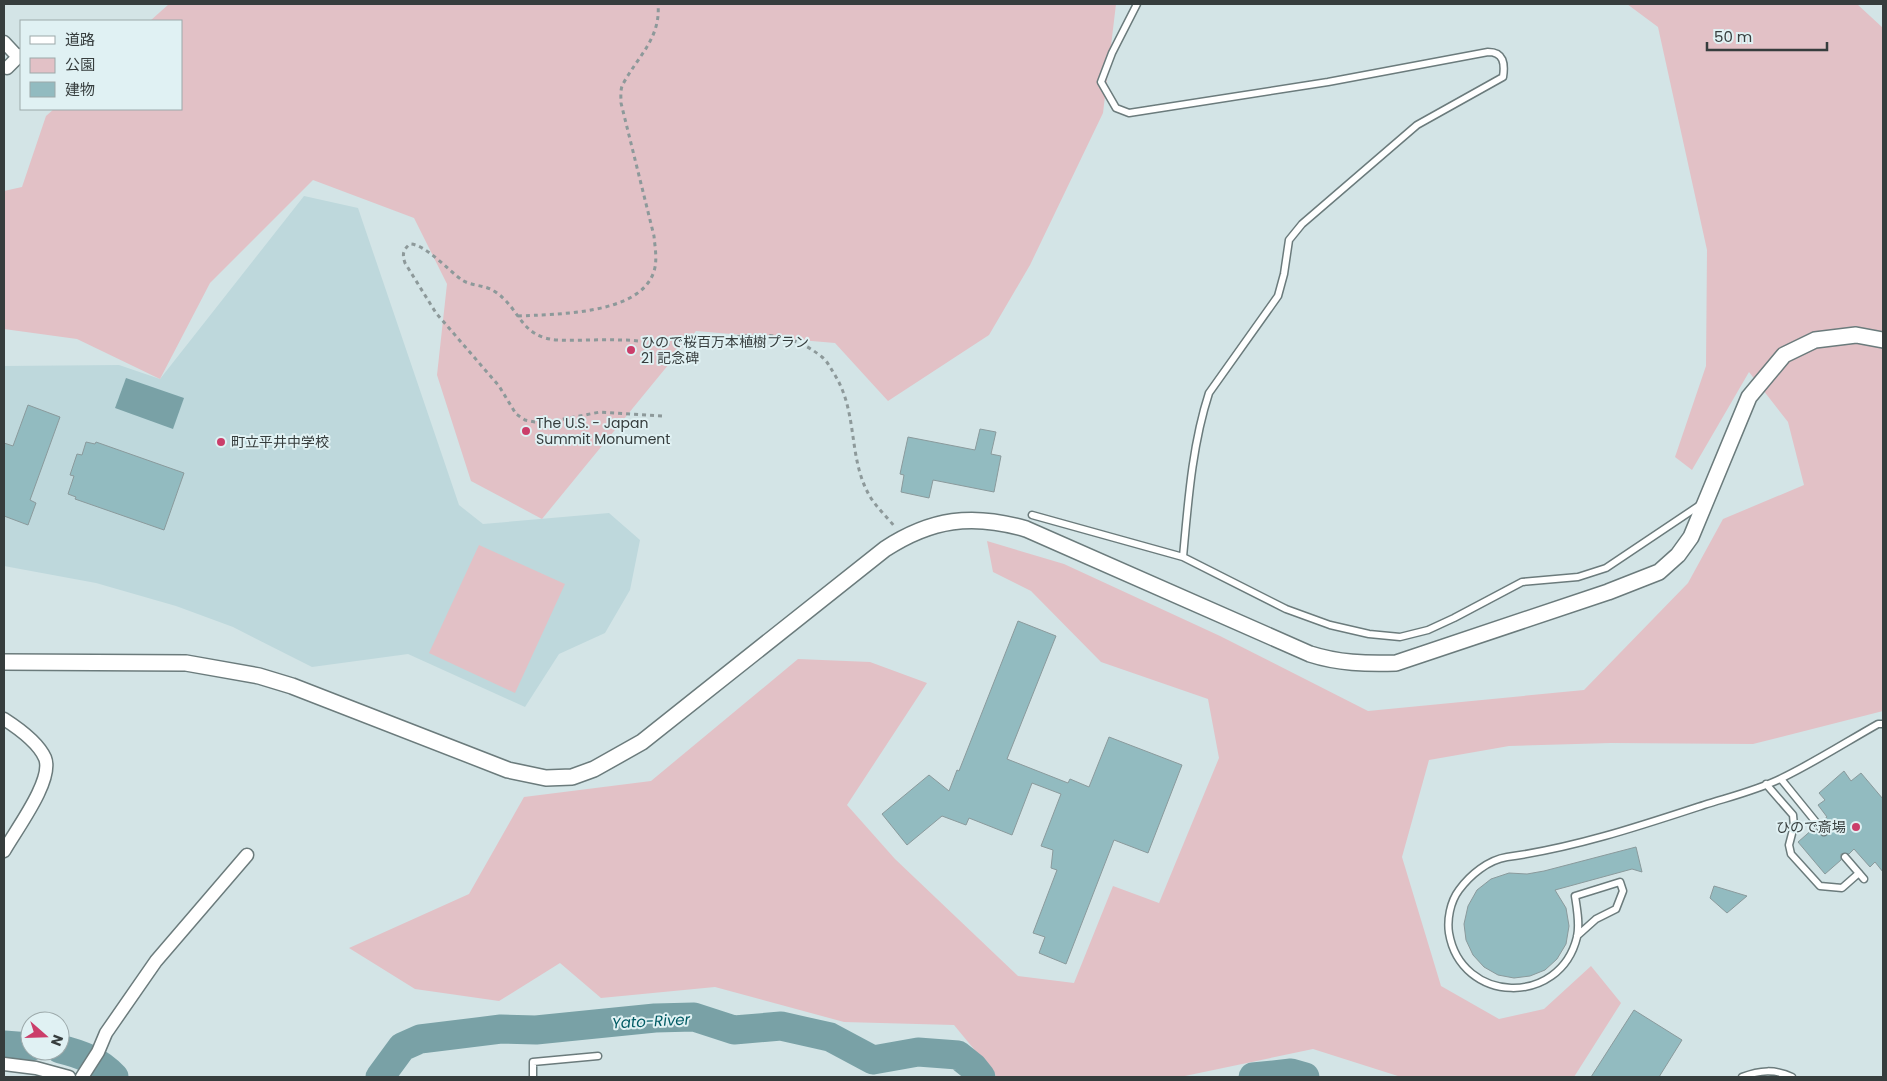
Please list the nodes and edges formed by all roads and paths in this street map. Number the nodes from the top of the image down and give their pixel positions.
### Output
1 (658, 4) edge
2 (1137, 4) edge
3 (4, 42) edge
4 (20, 56) edge
5 (7, 68) dead end
6 (518, 316) junction
7 (1883, 340) edge
8 (662, 416) dead end
9 (1705, 502) junction
10 (1032, 515) dead end
11 (903, 538) junction
12 (1183, 557) junction
13 (4, 662) edge
14 (4, 719) edge
15 (1883, 724) edge
16 (1780, 779) junction
17 (1766, 784) junction
18 (1824, 832) dead end
19 (4, 851) edge
20 (247, 855) dead end
21 (1845, 857) dead end
22 (1577, 936) junction
23 (598, 1056) dead end
24 (4, 1064) edge
25 (68, 1077) edge
26 (82, 1077) edge
27 (533, 1077) edge
28 (1742, 1077) edge
29 (1792, 1077) edge

1 - 6 path
2 - 12 lane
3 - 4 street
4 - 5 street
6 - 8 path
6 - 11 path
7 - 9 street
9 - 11 street
9 - 12 lane
10 - 12 lane
11 - 13 street
14 - 19 street
15 - 16 lane
16 - 17 lane
16 - 18 lane
17 - 21 lane
17 - 22 lane
20 - 26 street
22 - 22 lane
23 - 27 lane
24 - 25 street
28 - 29 lane

